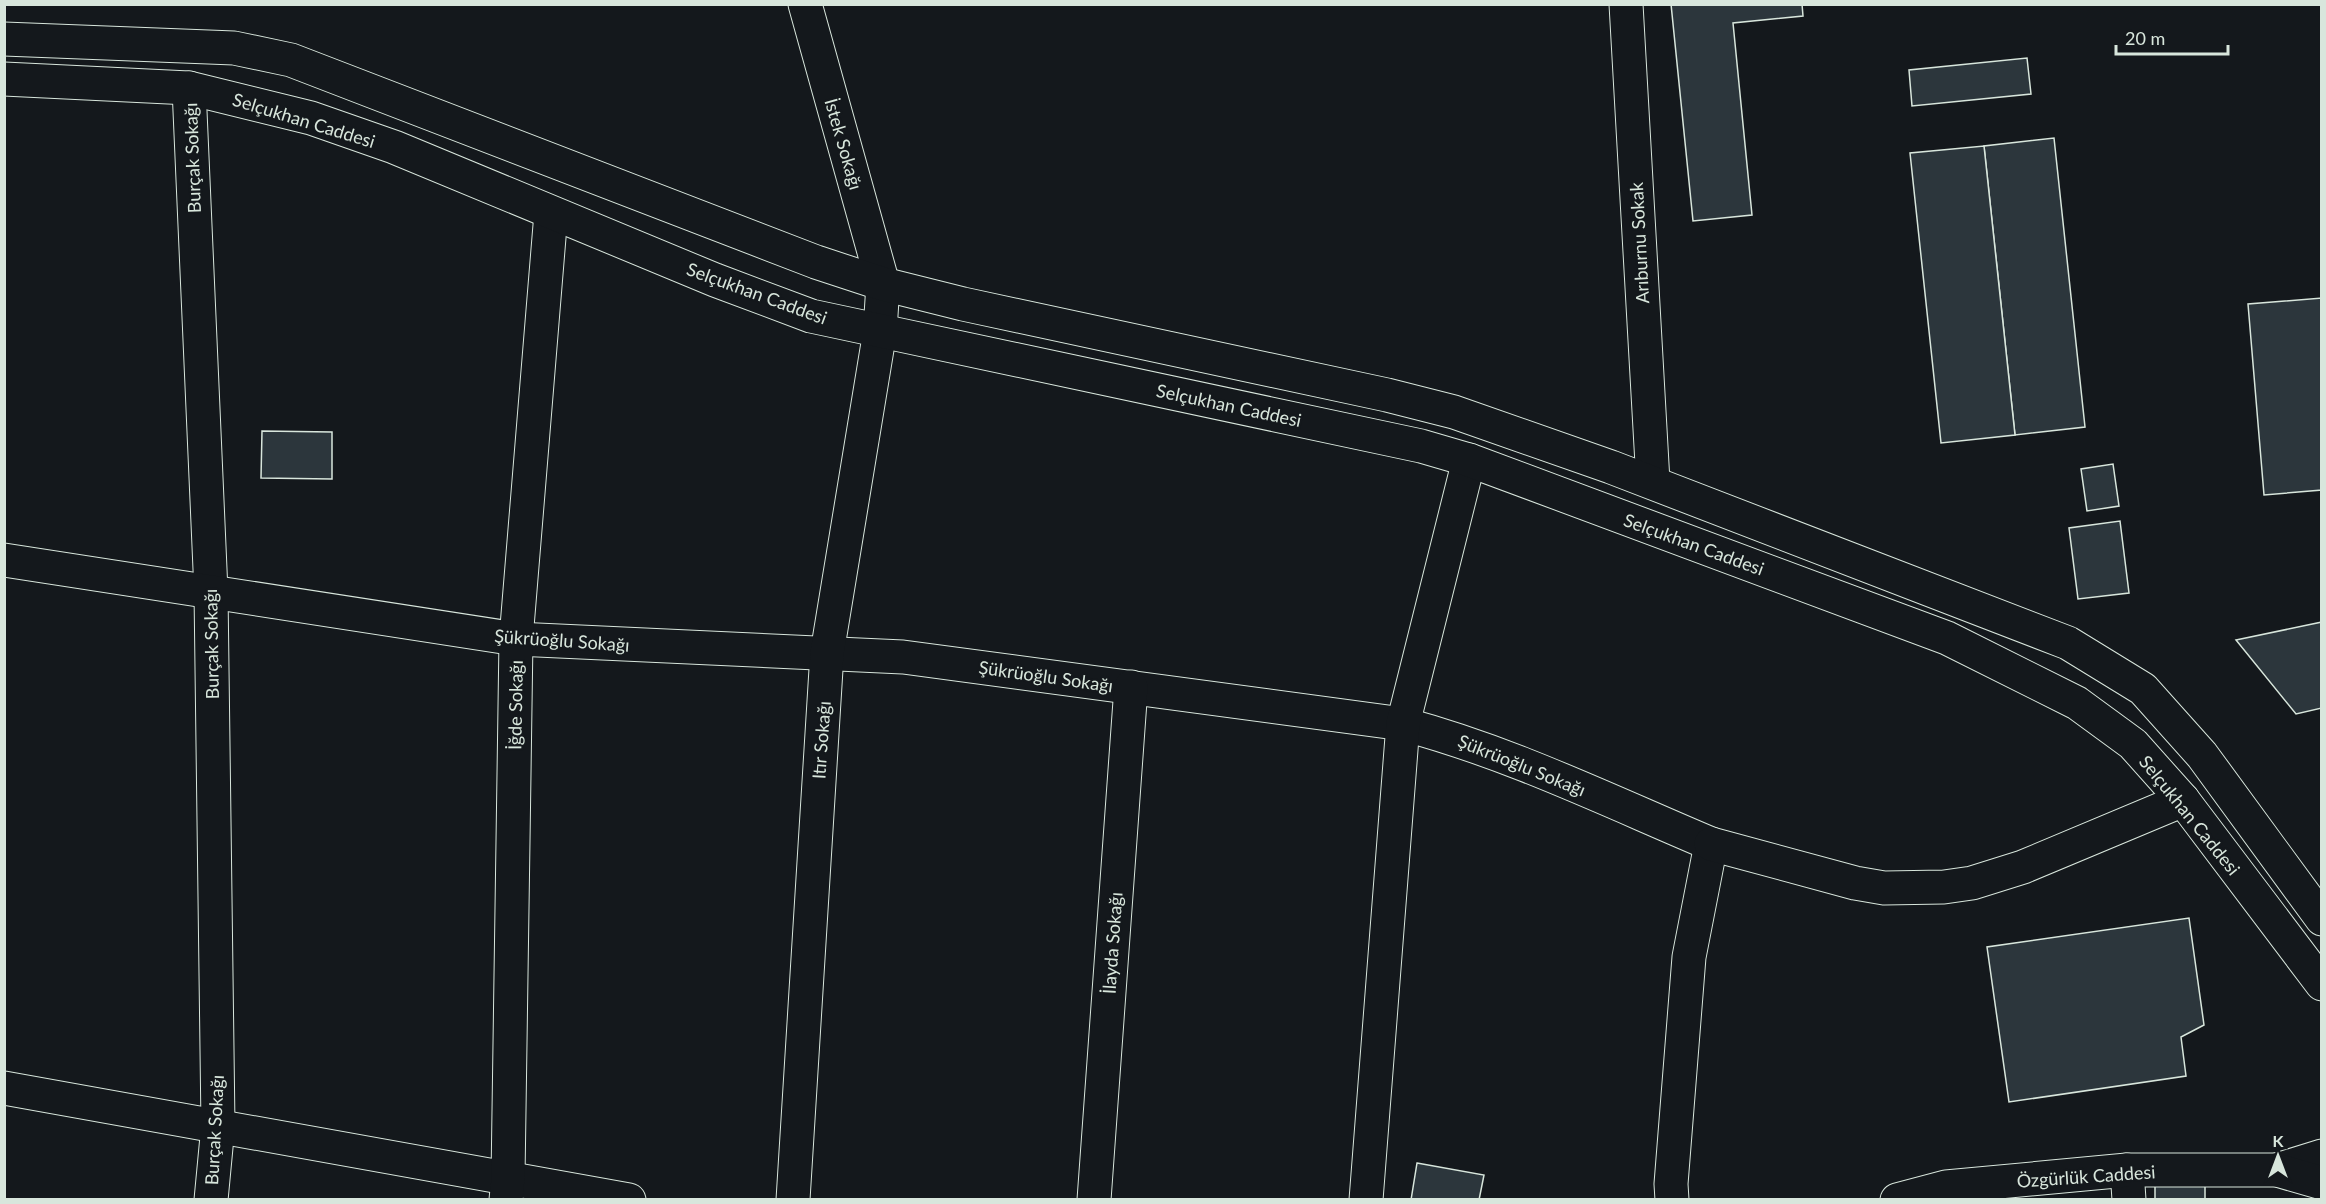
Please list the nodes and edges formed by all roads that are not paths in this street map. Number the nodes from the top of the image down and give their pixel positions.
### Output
1 (805, 4) edge
2 (1626, 4) edge
3 (4, 39) edge
4 (4, 80) edge
5 (189, 88) junction
6 (551, 213) junction
7 (883, 284) junction
8 (880, 331) junction
9 (1469, 460) junction
10 (1653, 482) junction
11 (4, 560) edge
12 (211, 592) junction
13 (516, 639) junction
14 (827, 653) junction
15 (1131, 687) junction
16 (1403, 724) junction
17 (2183, 800) junction
18 (1711, 844) junction
19 (2322, 919) edge
20 (2322, 984) edge
21 (4, 1088) edge
22 (218, 1126) junction
23 (2322, 1156) edge
24 (2277, 1170) junction
25 (2322, 1183) edge
26 (2128, 1185) edge
27 (507, 1189) edge
28 (211, 1200) edge
29 (629, 1200) edge
30 (793, 1200) edge
31 (1094, 1200) edge
32 (1366, 1200) edge
33 (1672, 1200) edge
34 (1897, 1200) edge

1 - 7 street, İstek Sokağı
2 - 10 street, Arıburnu Sokak
3 - 7 street
4 - 5 street, Selçukhan Caddesi
5 - 6 street, Selçukhan Caddesi
5 - 12 street, Burçak Sokağı
6 - 8 street, Selçukhan Caddesi
6 - 13 street, İğde Sokağı
7 - 8 street, Itır Sokağı
7 - 10 street
8 - 9 street, Selçukhan Caddesi
8 - 14 street, Itır Sokağı
9 - 16 street
9 - 17 street, Selçukhan Caddesi
10 - 19 street
11 - 12 street, Şükrüoğlu Sokağı
12 - 13 street, Şükrüoğlu Sokağı
12 - 22 street, Burçak Sokağı
13 - 14 street, Şükrüoğlu Sokağı
13 - 27 street, İğde Sokağı
14 - 15 street, Şükrüoğlu Sokağı
14 - 30 street, Itır Sokağı
15 - 16 street, Şükrüoğlu Sokağı
15 - 31 street, İlayda Sokağı
16 - 18 street, Şükrüoğlu Sokağı
16 - 32 street
17 - 18 street, Şükrüoğlu Sokağı
17 - 20 street, Selçukhan Caddesi
18 - 33 street
21 - 22 street
22 - 27 street
22 - 28 street, Burçak Sokağı
23 - 24 street, Özgürlük Caddesi
24 - 25 street, Özgürlük Caddesi
24 - 26 street, Özgürlük Caddesi
26 - 34 street, Özgürlük Caddesi
27 - 29 street

